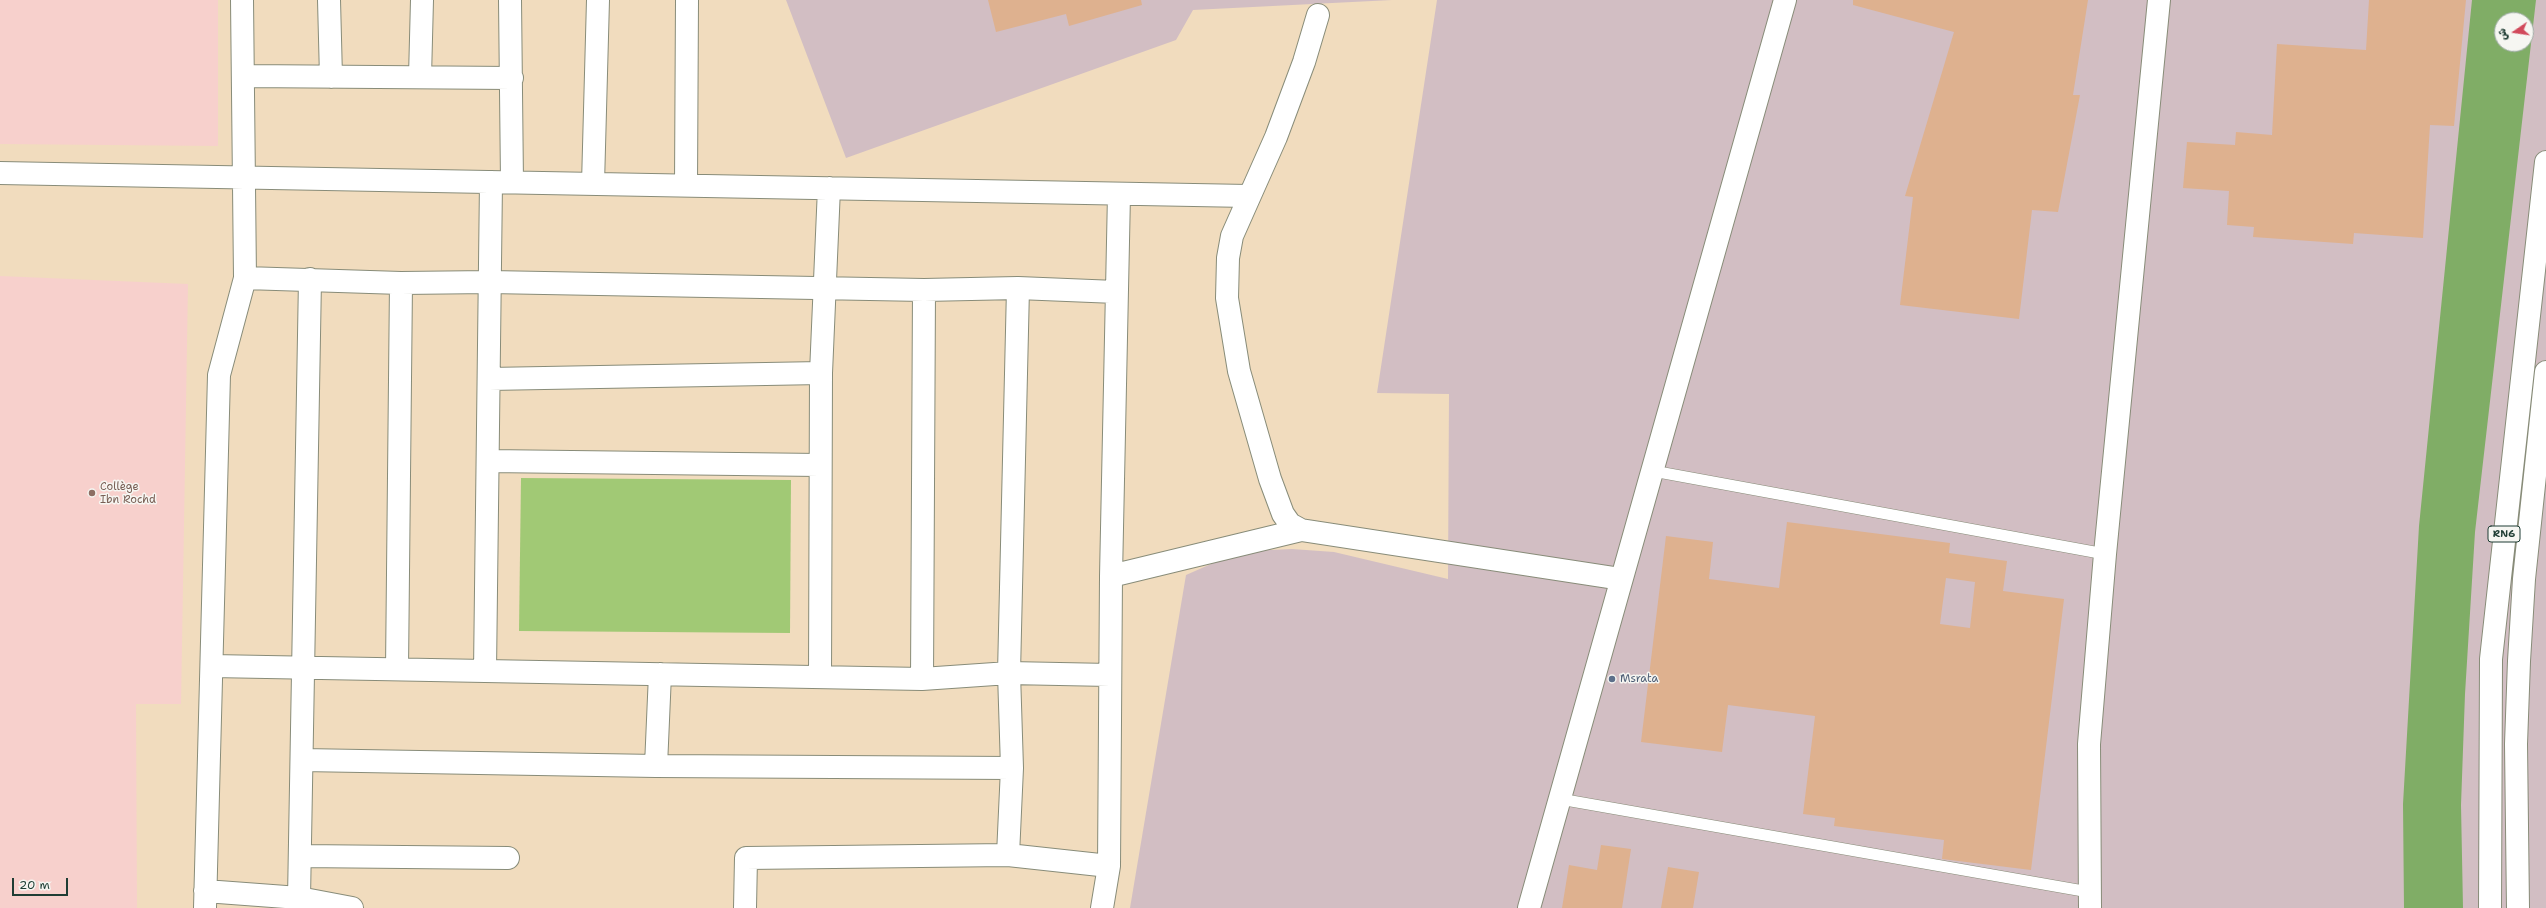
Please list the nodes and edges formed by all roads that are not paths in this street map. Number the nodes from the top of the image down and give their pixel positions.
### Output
1 (242, 0) edge
2 (329, 0) edge
3 (422, 0) edge
4 (510, 0) edge
5 (598, 0) edge
6 (688, 0) edge
7 (1786, 0) edge
8 (2159, 0) edge
9 (1318, 15) dead end
10 (244, 76) junction
11 (330, 77) junction
12 (420, 77) junction
13 (512, 78) junction
14 (2546, 162) edge
15 (0, 173) edge
16 (245, 177) junction
17 (491, 182) junction
18 (512, 182) junction
19 (594, 184) junction
20 (686, 185) junction
21 (829, 188) junction
22 (1119, 194) junction
23 (1248, 196) junction
24 (246, 278) junction
25 (310, 279) junction
26 (490, 282) junction
27 (401, 283) junction
28 (824, 288) junction
29 (1018, 288) junction
30 (924, 290) junction
31 (1116, 292) junction
32 (2546, 372) edge
33 (820, 373) junction
34 (489, 379) junction
35 (489, 461) junction
36 (819, 465) junction
37 (1653, 471) junction
38 (1301, 530) junction
39 (2105, 554) junction
40 (1111, 576) junction
41 (1620, 579) junction
42 (212, 666) junction
43 (303, 667) junction
44 (397, 669) junction
45 (485, 671) junction
46 (1008, 673) junction
47 (660, 674) junction
48 (1110, 675) junction
49 (820, 677) junction
50 (922, 679) junction
51 (302, 760) junction
52 (656, 766) junction
53 (1012, 768) junction
54 (1560, 799) junction
55 (1008, 855) junction
56 (300, 856) junction
57 (508, 858) dead end
58 (1109, 866) junction
59 (300, 898) junction
60 (205, 900) edge
61 (2089, 900) edge
62 (352, 908) edge
63 (745, 908) edge
64 (1102, 908) edge
65 (1529, 908) edge
66 (2490, 908) edge
67 (2518, 908) edge

1 - 10 main road
2 - 11 main road
3 - 12 main road
4 - 13 main road
5 - 19 main road
6 - 20 main road
7 - 37 main road
8 - 39 main road
9 - 23 main road
10 - 11 main road
10 - 16 main road
11 - 12 main road
12 - 13 main road
13 - 18 main road
14 - 66 main road, RN6
15 - 16 main road
16 - 17 main road
16 - 24 main road
17 - 18 main road
17 - 26 main road
18 - 19 main road
19 - 20 main road
20 - 21 main road
21 - 22 main road
21 - 28 main road
22 - 23 main road
22 - 31 main road
23 - 38 main road
24 - 25 main road
24 - 42 main road
25 - 27 main road
25 - 43 main road
26 - 27 main road
26 - 28 main road
26 - 34 main road
27 - 44 main road
28 - 30 main road
28 - 33 main road
29 - 30 main road
29 - 31 main road
29 - 46 main road
30 - 50 main road
31 - 40 main road
32 - 67 main road, RN6
33 - 34 main road
33 - 36 main road
34 - 35 main road
35 - 36 main road
35 - 45 main road
36 - 49 main road
37 - 39 lane
37 - 41 main road
38 - 40 main road
38 - 41 main road
39 - 61 main road
40 - 48 main road
41 - 54 main road
42 - 43 main road
42 - 60 main road
43 - 44 main road
43 - 51 main road
44 - 45 main road
45 - 47 main road
46 - 48 main road
46 - 50 main road
46 - 53 main road
47 - 49 main road
47 - 52 main road
48 - 58 main road
49 - 50 main road
51 - 52 main road
51 - 56 main road
52 - 53 main road
53 - 55 main road
54 - 61 lane
54 - 65 main road
55 - 58 main road
55 - 63 main road
56 - 57 main road
56 - 59 main road
58 - 64 main road
59 - 60 main road
59 - 62 main road

